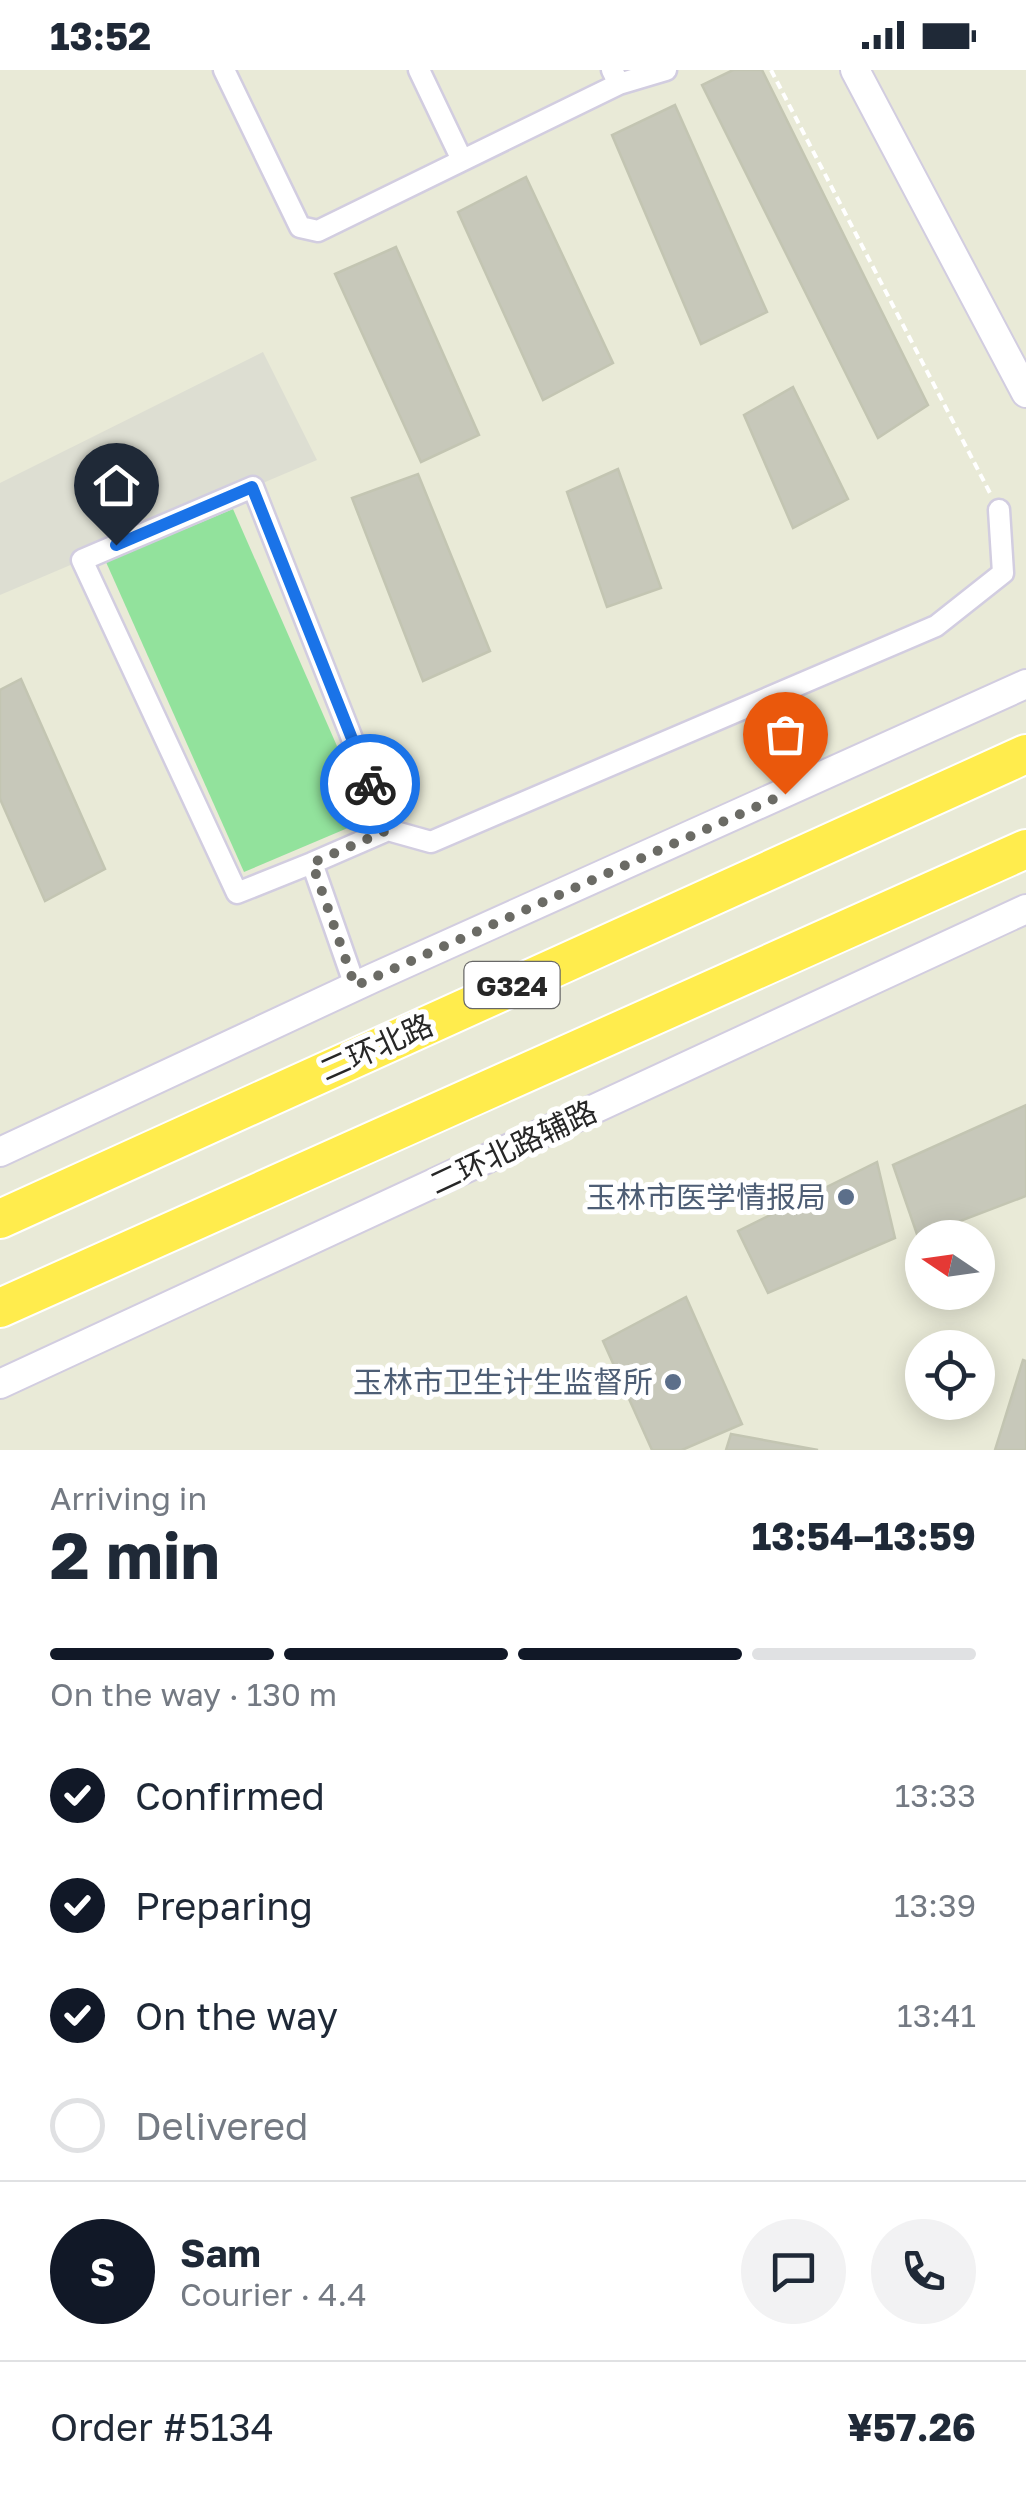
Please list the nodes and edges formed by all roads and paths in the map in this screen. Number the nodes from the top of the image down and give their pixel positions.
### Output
1 (224, 70) edge
2 (420, 70) edge
3 (666, 70) edge
4 (771, 70) edge
5 (855, 70) edge
6 (616, 77) edge
7 (462, 160) junction
8 (1026, 393) edge
9 (999, 510) joint
10 (1026, 684) edge
11 (1026, 754) edge
12 (388, 830) junction
13 (1026, 848) edge
14 (312, 863) junction
15 (1026, 909) edge
16 (355, 986) junction
17 (0, 1152) edge
18 (0, 1219) edge
19 (0, 1308) edge
20 (0, 1384) edge

1 - 7 street
2 - 7 street
3 - 6 street
4 - 9 path
5 - 8 street
6 - 7 street
9 - 12 street
10 - 16 street
11 - 18 highway, 二环北路 / G324
12 - 14 street
12 - 14 street
13 - 19 highway
14 - 16 street
15 - 20 street, 二环北路辅路
16 - 17 street

